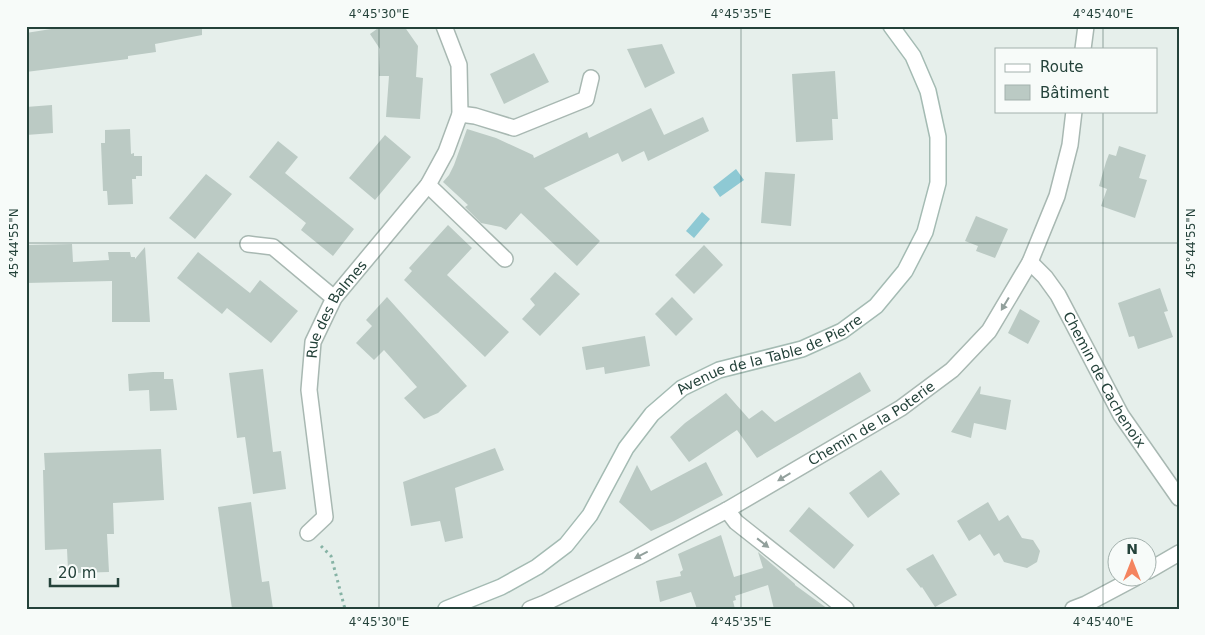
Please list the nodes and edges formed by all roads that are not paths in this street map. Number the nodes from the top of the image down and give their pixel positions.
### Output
1 (444, 26) edge
2 (891, 26) edge
3 (1086, 26) edge
4 (1083, 48) edge
5 (591, 78) dead end
6 (1074, 112) edge
7 (460, 114) junction
8 (428, 185) junction
9 (248, 244) dead end
10 (505, 259) dead end
11 (1030, 262) junction
12 (334, 298) junction
13 (1179, 498) edge
14 (727, 510) junction
15 (308, 533) road end
16 (1179, 554) edge
17 (1158, 566) edge
18 (1116, 588) edge
19 (446, 609) edge
20 (530, 609) edge
21 (846, 609) edge
22 (1073, 609) edge

1 - 7 street, Rue des Balmes
2 - 19 street, Avenue de la Table de Pierre
3 - 4 street
5 - 7 street
6 - 11 street, Chemin de la Poterie
7 - 8 street, Rue des Balmes
8 - 10 street
8 - 12 street, Rue des Balmes
9 - 12 street
11 - 13 street, Chemin de Cachenoix
11 -> 14 street, Chemin de la Poterie
12 - 15 street, Rue des Balmes
14 -> 20 street, Chemin de la Poterie
14 -> 21 street
16 - 17 street
18 - 22 street

